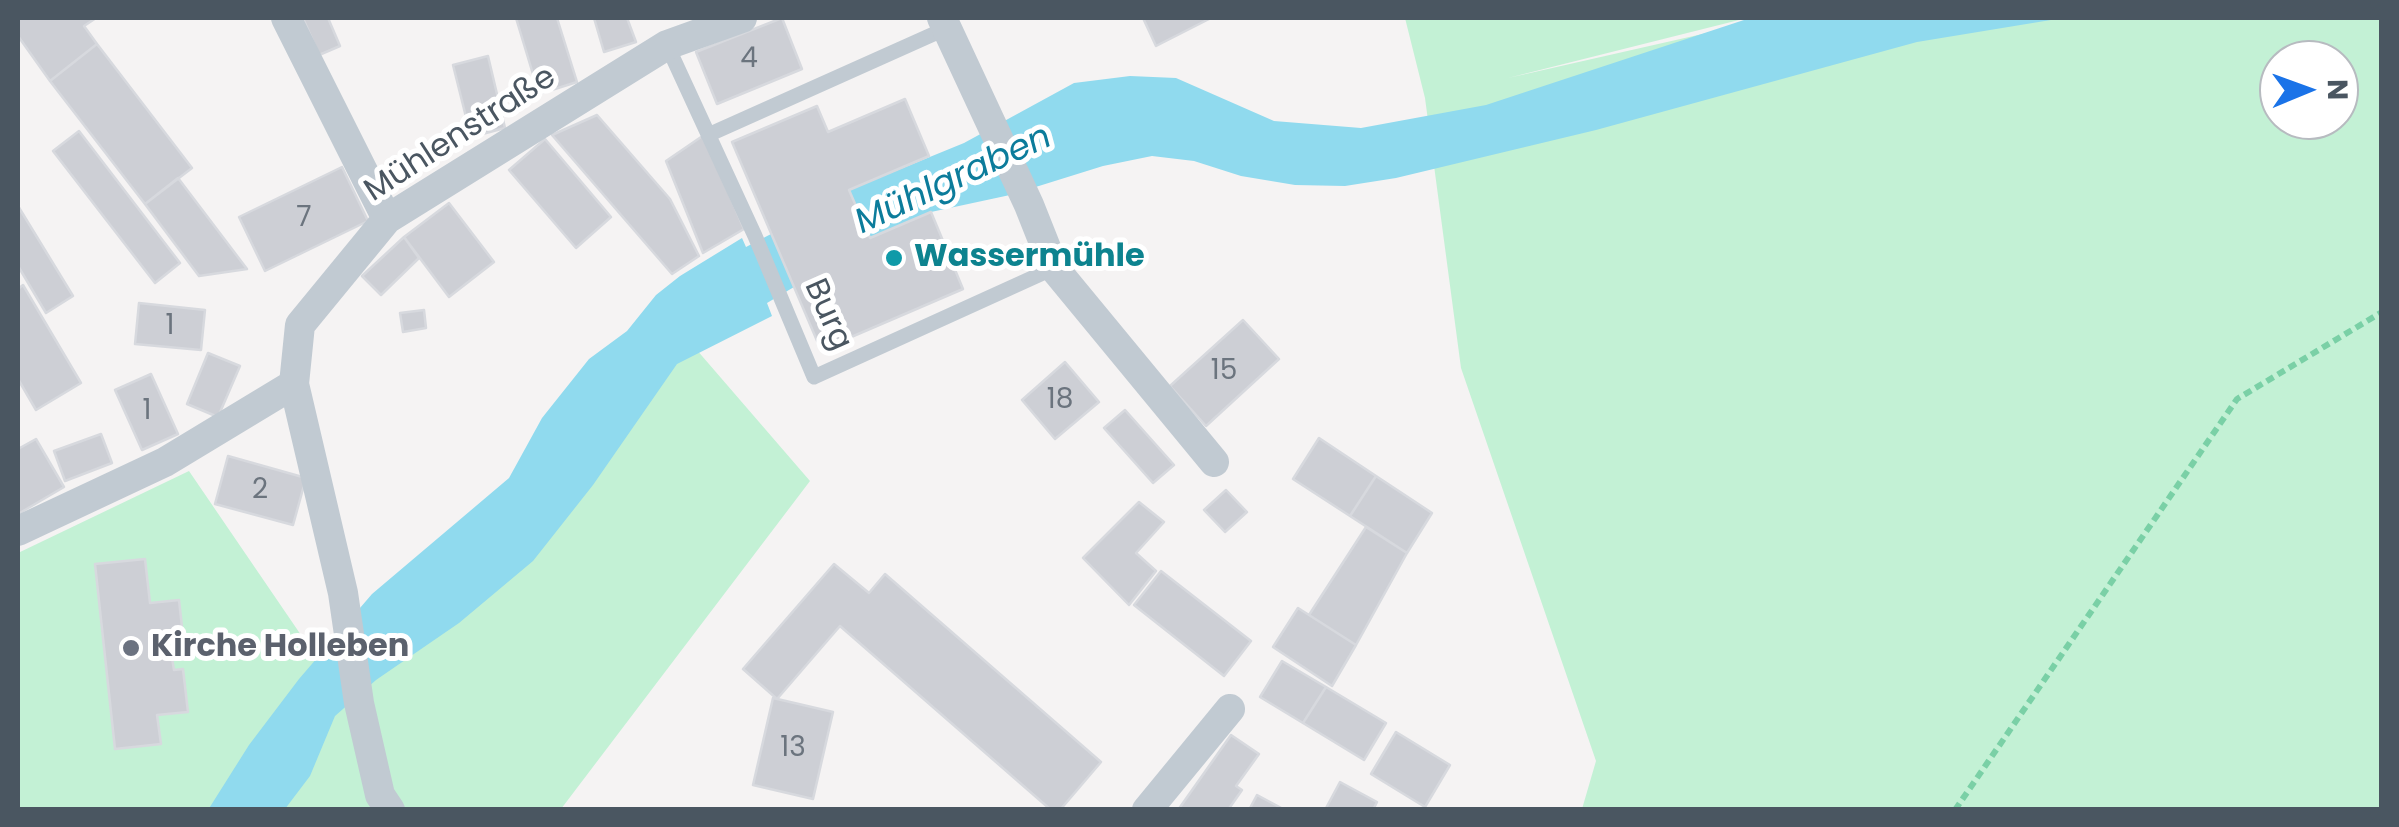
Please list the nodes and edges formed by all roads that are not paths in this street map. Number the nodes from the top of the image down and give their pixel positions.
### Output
1 (286, 18) edge
2 (742, 18) edge
3 (945, 23) edge
4 (667, 45) junction
5 (708, 135) junction
6 (386, 219) junction
7 (1054, 268) junction
8 (294, 384) junction
9 (1214, 462) dead end
10 (18, 531) edge
11 (1230, 709) dead end
12 (390, 810) edge
13 (1147, 810) edge

1 - 6 street
2 - 4 street, Mühlenstraße
3 - 5 lane
3 - 7 street
4 - 5 lane, Burg
4 - 6 street, Mühlenstraße
5 - 7 lane, Burg
6 - 8 street, Mühlenstraße
7 - 9 street
8 - 10 street
8 - 12 street
11 - 13 street

